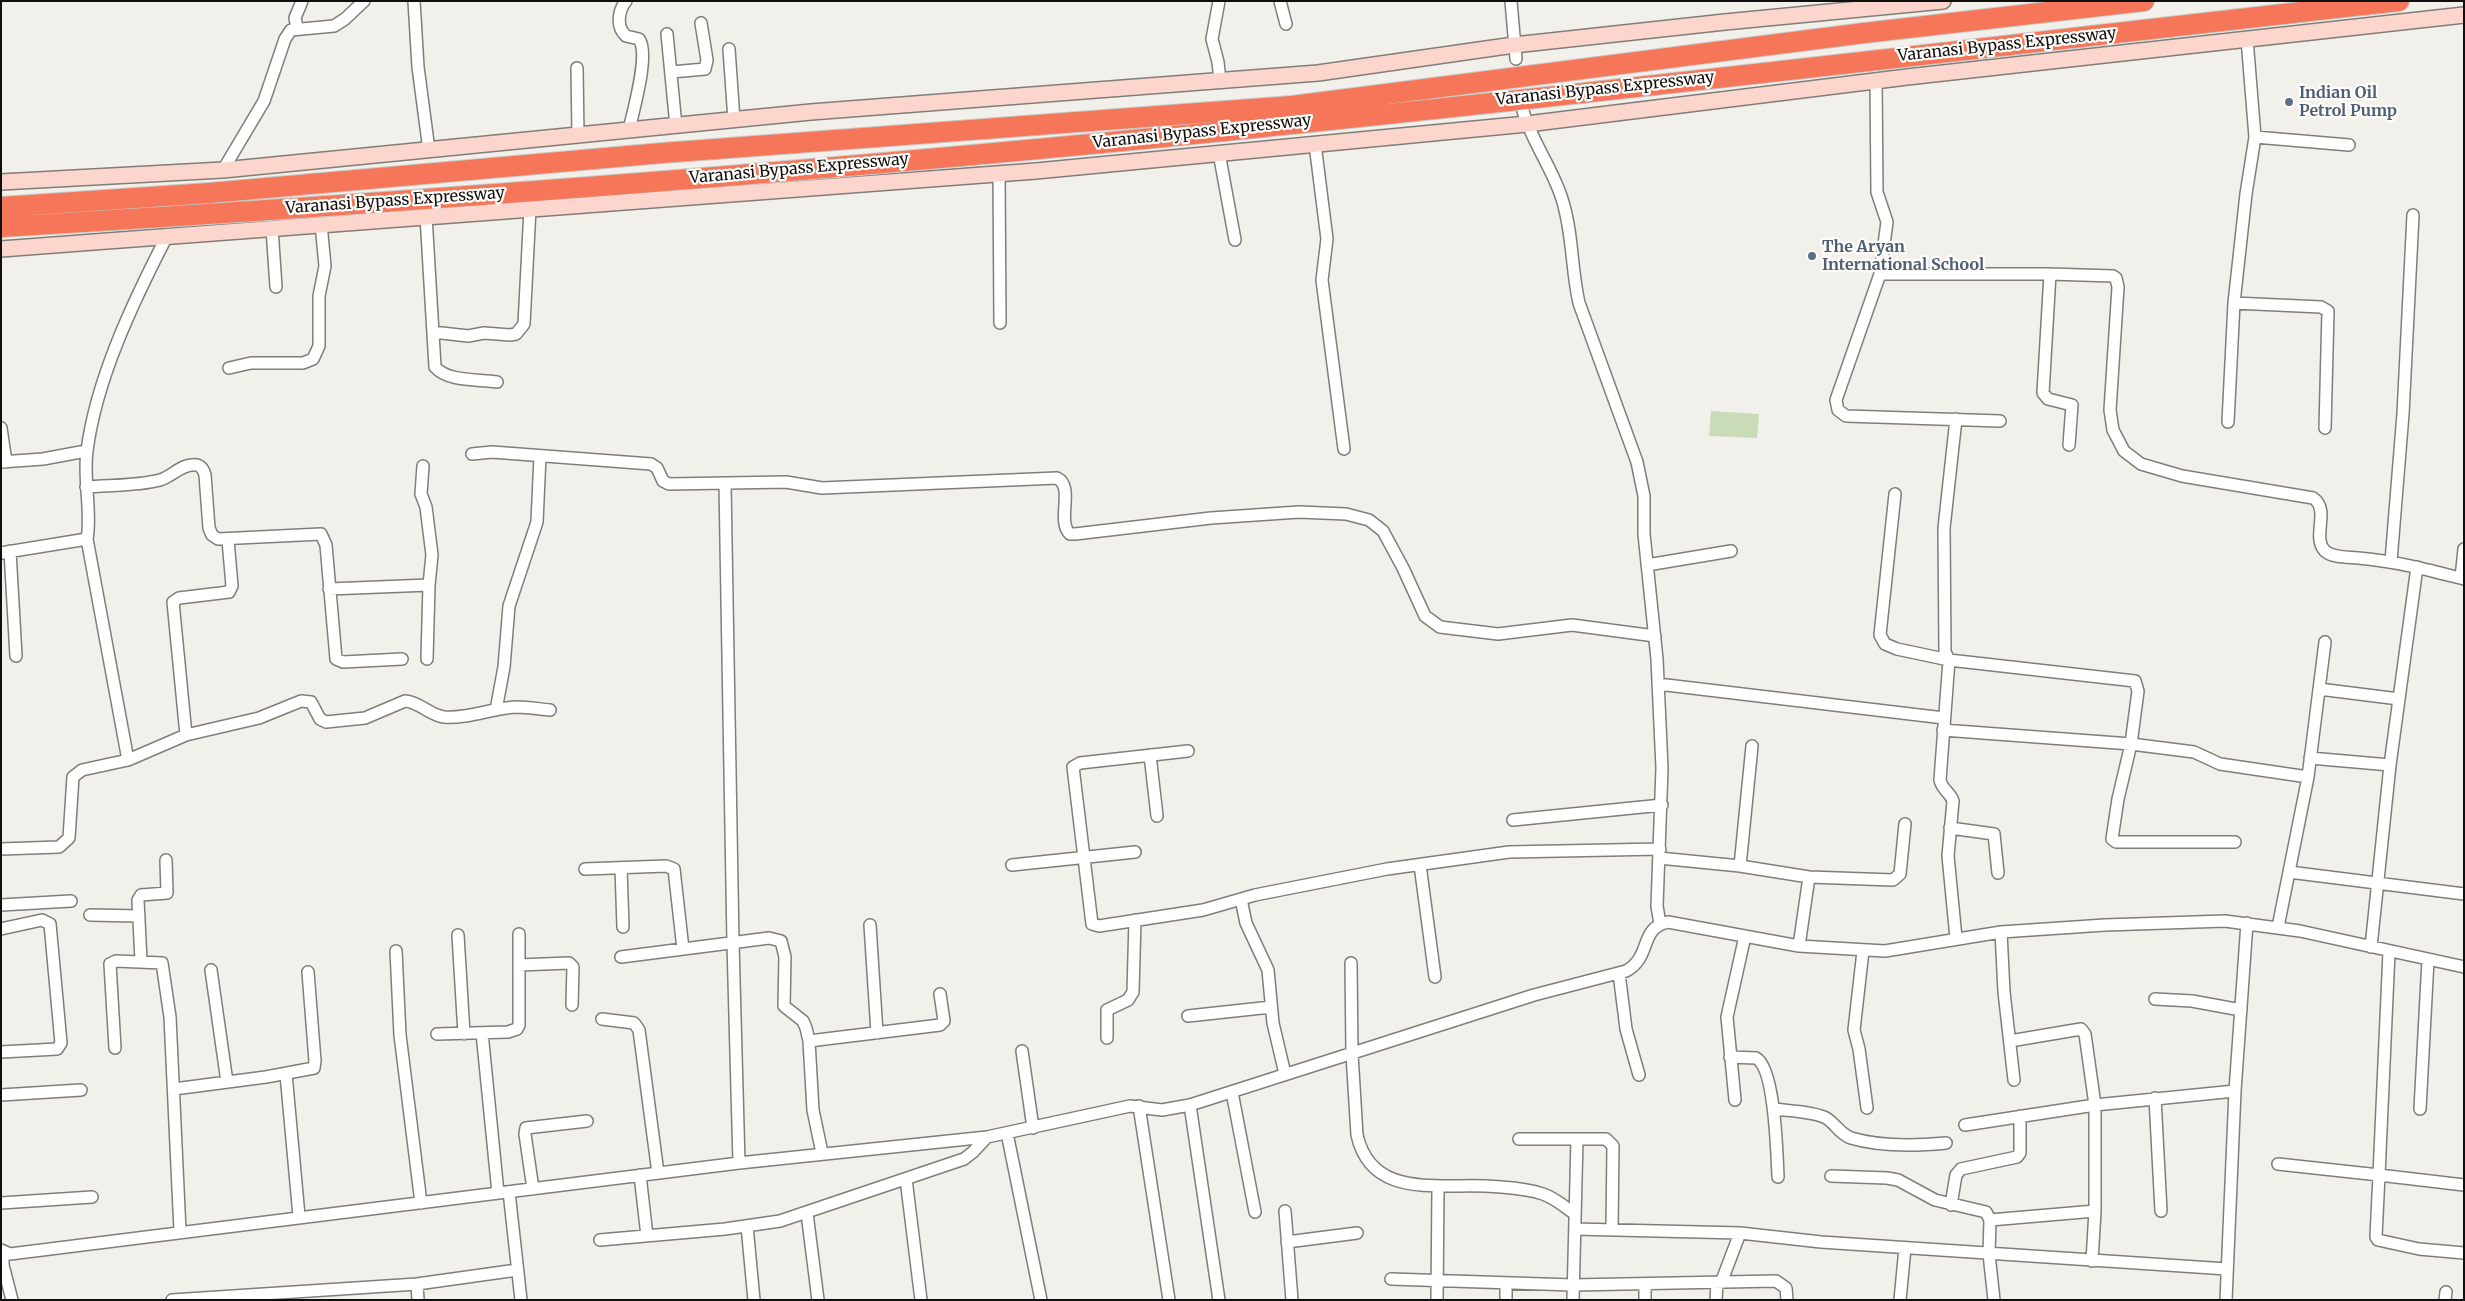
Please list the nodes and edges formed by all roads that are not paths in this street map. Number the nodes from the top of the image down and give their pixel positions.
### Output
1 (302, 1) edge
2 (364, 1) edge
3 (414, 1) edge
4 (626, 1) edge
5 (1219, 1) edge
6 (1280, 1) edge
7 (1511, 1) edge
8 (1940, 1) edge
9 (1943, 1) edge
10 (2144, 1) edge
11 (2399, 1) edge
12 (2464, 15) edge
13 (701, 23) dead end
14 (1286, 24) dead end
15 (297, 27) junction
16 (667, 34) dead end
17 (2247, 39) junction
18 (729, 49) dead end
19 (1515, 52) junction
20 (578, 68) dead end
21 (672, 72) junction
22 (1220, 81) junction
23 (1876, 82) junction
24 (1524, 117) junction
25 (734, 120) junction
26 (676, 126) junction
27 (629, 130) junction
28 (578, 135) junction
29 (2255, 137) junction
30 (1314, 144) junction
31 (2349, 145) dead end
32 (429, 150) junction
33 (1219, 153) junction
34 (223, 170) junction
35 (999, 174) junction
36 (1, 182) edge
37 (1, 207) edge
38 (530, 208) junction
39 (2413, 215) dead end
40 (426, 216) junction
41 (321, 224) junction
42 (1, 227) edge
43 (272, 228) junction
44 (167, 236) junction
45 (1235, 240) dead end
46 (1, 249) edge
47 (1880, 274) junction
48 (2050, 274) junction
49 (276, 287) dead end
50 (2234, 303) junction
51 (1000, 323) dead end
52 (433, 332) junction
53 (229, 368) dead end
54 (497, 382) dead end
55 (1956, 420) junction
56 (2000, 421) dead end
57 (2228, 422) dead end
58 (1, 428) edge
59 (2325, 428) dead end
60 (2069, 445) dead end
61 (1344, 449) dead end
62 (86, 451) junction
63 (472, 454) dead end
64 (540, 456) junction
65 (4, 462) edge
66 (423, 466) dead end
67 (724, 484) junction
68 (86, 487) junction
69 (1895, 494) dead end
70 (87, 539) junction
71 (228, 540) junction
72 (2464, 549) edge
73 (1731, 551) dead end
74 (6, 552) edge
75 (2391, 561) junction
76 (1647, 565) junction
77 (2417, 567) junction
78 (2462, 579) edge
79 (429, 584) junction
80 (329, 589) junction
81 (1655, 636) junction
82 (2325, 642) dead end
83 (16, 656) dead end
84 (402, 659) dead end
85 (427, 659) dead end
86 (1949, 660) junction
87 (1658, 684) junction
88 (2319, 689) junction
89 (2399, 699) junction
90 (496, 710) junction
91 (550, 710) dead end
92 (1944, 718) junction
93 (1943, 730) junction
94 (186, 735) junction
95 (2131, 744) junction
96 (1752, 746) dead end
97 (1188, 751) dead end
98 (1150, 755) junction
99 (2310, 758) junction
100 (128, 760) junction
101 (2390, 765) junction
102 (2308, 777) junction
103 (1662, 805) junction
104 (1157, 816) dead end
105 (1513, 820) dead end
106 (1906, 824) dead end
107 (1950, 828) junction
108 (2235, 842) dead end
109 (1, 849) edge
110 (1135, 852) dead end
111 (1660, 854) junction
112 (1083, 857) junction
113 (166, 860) dead end
114 (1012, 865) dead end
115 (1420, 865) junction
116 (1740, 866) junction
117 (621, 868) junction
118 (586, 869) dead end
119 (2289, 872) junction
120 (1998, 873) dead end
121 (1809, 877) junction
122 (2378, 882) junction
123 (2464, 894) edge
124 (1241, 899) junction
125 (71, 901) dead end
126 (1, 905) edge
127 (90, 915) dead end
128 (139, 916) junction
129 (1135, 920) junction
130 (2247, 922) junction
131 (1660, 924) junction
132 (870, 925) dead end
133 (623, 927) dead end
134 (2278, 927) junction
135 (1, 929) edge
136 (2001, 932) junction
137 (519, 934) dead end
138 (458, 935) dead end
139 (1745, 936) junction
140 (1956, 938) junction
141 (733, 943) junction
142 (1799, 946) junction
143 (2371, 947) junction
144 (683, 950) junction
145 (396, 951) dead end
146 (1863, 951) junction
147 (2388, 952) junction
148 (621, 957) dead end
149 (2428, 960) junction
150 (141, 961) junction
151 (1351, 963) dead end
152 (519, 965) junction
153 (2464, 967) edge
154 (211, 970) dead end
155 (308, 972) dead end
156 (1619, 973) junction
157 (1435, 977) dead end
158 (940, 994) dead end
159 (2155, 999) dead end
160 (572, 1005) dead end
161 (1271, 1007) junction
162 (2241, 1010) junction
163 (1188, 1016) dead end
164 (602, 1019) dead end
165 (877, 1033) junction
166 (437, 1034) dead end
167 (464, 1034) junction
168 (482, 1034) junction
169 (1107, 1038) dead end
170 (809, 1041) junction
171 (2010, 1041) junction
172 (115, 1048) dead end
173 (1022, 1051) dead end
174 (1, 1052) edge
175 (1352, 1054) junction
176 (1730, 1057) junction
177 (286, 1074) junction
178 (1285, 1074) junction
179 (1639, 1075) dead end
180 (2014, 1080) dead end
181 (227, 1082) junction
182 (174, 1089) junction
183 (81, 1090) dead end
184 (2235, 1091) junction
185 (1232, 1092) junction
186 (1, 1095) edge
187 (2155, 1098) junction
188 (1735, 1100) dead end
189 (2095, 1105) junction
190 (1139, 1106) junction
191 (1190, 1106) junction
192 (1867, 1108) dead end
193 (1774, 1109) junction
194 (2420, 1109) dead end
195 (2020, 1116) junction
196 (587, 1121) dead end
197 (1965, 1124) dead end
198 (1033, 1128) junction
199 (1007, 1133) junction
200 (987, 1137) junction
201 (1519, 1138) dead end
202 (1577, 1139) junction
203 (1946, 1143) dead end
204 (822, 1153) junction
205 (739, 1163) junction
206 (2278, 1164) dead end
207 (658, 1174) junction
208 (640, 1175) junction
209 (2379, 1175) junction
210 (1831, 1176) dead end
211 (1778, 1177) dead end
212 (906, 1179) junction
213 (2464, 1185) edge
214 (1438, 1187) junction
215 (533, 1189) junction
216 (503, 1192) junction
217 (92, 1197) dead end
218 (1, 1203) edge
219 (421, 1203) junction
220 (1951, 1205) junction
221 (1285, 1211) dead end
222 (2095, 1211) junction
223 (2161, 1211) dead end
224 (1254, 1212) dead end
225 (808, 1213) junction
226 (1575, 1214) junction
227 (299, 1216) junction
228 (1990, 1220) junction
229 (747, 1226) junction
230 (1575, 1229) junction
231 (1612, 1229) junction
232 (180, 1231) junction
233 (1357, 1233) dead end
234 (1740, 1233) junction
235 (647, 1236) junction
236 (600, 1240) dead end
237 (1287, 1242) junction
238 (1905, 1248) junction
239 (2, 1251) edge
240 (2464, 1253) edge
241 (1989, 1254) junction
242 (2092, 1261) junction
243 (2227, 1268) junction
244 (518, 1270) junction
245 (1391, 1279) dead end
246 (1438, 1281) junction
247 (1506, 1283) junction
248 (1719, 1283) junction
249 (417, 1284) junction
250 (1574, 1285) junction
251 (1645, 1285) junction
252 (318, 1295) edge
253 (257, 1297) edge
254 (12, 1300) edge
255 (172, 1300) edge
256 (418, 1300) edge
257 (521, 1300) edge
258 (754, 1300) edge
259 (818, 1300) edge
260 (921, 1300) edge
261 (1041, 1300) edge
262 (1168, 1300) edge
263 (1220, 1300) edge
264 (1292, 1300) edge
265 (1436, 1300) edge
266 (1506, 1300) edge
267 (1573, 1300) edge
268 (1645, 1300) edge
269 (1716, 1300) edge
270 (1787, 1300) edge
271 (1900, 1300) edge
272 (1994, 1300) edge
273 (2226, 1300) edge

1 - 15 street
2 - 15 street
3 - 32 street
4 - 27 street
5 - 22 street
6 - 14 street
7 - 19 street
8 - 9 street
8 - 19 street
10 - 37 highway, Varanasi Bypass Expressway
11 - 42 highway, Varanasi Bypass Expressway
12 - 17 street
13 - 21 street
15 - 34 street
16 - 21 street
17 - 23 street
17 - 29 street
18 - 25 street
19 - 22 street
20 - 28 street
21 - 26 street
22 - 25 street
23 - 24 street
23 - 47 street
24 - 30 street
24 - 76 street
25 - 26 street
26 - 27 street
27 - 28 street
28 - 32 street
29 - 31 street
29 - 50 street
30 - 33 street
30 - 61 street
32 - 34 street
33 - 35 street
33 - 45 street
34 - 36 street
35 - 38 street
35 - 51 street
38 - 40 street
38 - 52 street
39 - 75 street
40 - 41 street
40 - 52 street
41 - 43 street
41 - 53 street
43 - 44 street
43 - 49 street
44 - 46 street
44 - 62 street
47 - 48 street
47 - 55 street
48 - 60 street
48 - 75 street
50 - 57 street
50 - 59 street
52 - 54 street
55 - 56 street
55 - 86 street
58 - 65 street
62 - 65 street
62 - 68 street
63 - 64 street
64 - 67 street
64 - 90 street
66 - 79 street
67 - 81 street
67 - 141 street
68 - 70 street
68 - 71 street
69 - 86 street
70 - 74 street
70 - 100 street
71 - 80 street
71 - 94 street
72 - 78 street
73 - 76 street
74 - 83 street
75 - 77 street
76 - 81 street
77 - 78 street
77 - 89 street
79 - 80 street
79 - 85 street
80 - 84 street
81 - 87 street
82 - 88 street
86 - 92 street
86 - 95 street
87 - 92 street
87 - 103 street
88 - 89 street
88 - 99 street
89 - 101 street
90 - 91 street
90 - 94 street
92 - 93 street
93 - 95 street
93 - 107 street
94 - 100 street
95 - 102 street
95 - 108 street
96 - 116 street
97 - 98 street
98 - 104 street
98 - 112 street
99 - 101 street
99 - 102 street
100 - 109 street
101 - 122 street
102 - 119 street
103 - 105 street
103 - 111 street
106 - 121 street
107 - 120 street
107 - 140 street
110 - 112 street
111 - 115 street
111 - 116 street
111 - 131 street
112 - 114 street
112 - 129 street
113 - 128 street
115 - 124 street
115 - 157 street
116 - 121 street
117 - 118 street
117 - 133 street
117 - 144 street
119 - 122 street
119 - 134 street
121 - 142 street
122 - 123 street
122 - 143 street
124 - 129 street
124 - 161 street
125 - 126 street
127 - 128 street
128 - 150 street
129 - 169 street
130 - 134 street
130 - 136 street
130 - 162 street
131 - 139 street
131 - 156 street
132 - 165 street
134 - 143 street
135 - 174 street
136 - 140 street
136 - 171 street
137 - 152 street
138 - 167 street
139 - 142 street
139 - 176 street
140 - 146 street
141 - 144 street
141 - 170 street
141 - 205 street
142 - 146 street
143 - 147 street
144 - 148 street
145 - 219 street
146 - 192 street
147 - 149 street
147 - 209 street
149 - 153 street
149 - 194 street
150 - 172 street
150 - 182 street
151 - 175 street
152 - 160 street
152 - 168 street
154 - 181 street
155 - 177 street
156 - 175 street
156 - 179 street
158 - 165 street
159 - 162 street
161 - 163 street
161 - 178 street
162 - 184 street
164 - 207 street
165 - 170 street
166 - 167 street
167 - 168 street
168 - 216 street
170 - 204 street
171 - 180 street
171 - 189 street
173 - 198 street
175 - 178 street
175 - 214 street
176 - 188 street
176 - 193 street
177 - 181 street
177 - 227 street
178 - 185 street
181 - 182 street
182 - 232 street
183 - 186 street
184 - 187 street
184 - 243 street
185 - 191 street
185 - 224 street
187 - 189 street
187 - 223 street
189 - 195 street
189 - 222 street
190 - 191 street
190 - 198 street
190 - 262 street
191 - 263 street
193 - 203 street
193 - 211 street
195 - 197 street
195 - 220 street
196 - 215 street
198 - 199 street
199 - 200 street
199 - 261 street
200 - 204 street
200 - 212 street
201 - 202 street
202 - 226 street
202 - 231 street
204 - 205 street
205 - 207 street
206 - 209 street
207 - 208 street
208 - 215 street
208 - 235 street
209 - 213 street
209 - 240 street
210 - 220 street
212 - 225 street
212 - 260 street
214 - 226 street
214 - 246 street
215 - 216 street
216 - 219 street
216 - 244 street
217 - 218 street
219 - 227 street
220 - 228 street
221 - 237 street
222 - 228 street
222 - 242 street
225 - 229 street
225 - 259 street
226 - 230 street
227 - 232 street
228 - 241 street
229 - 235 street
229 - 258 street
230 - 231 street
230 - 250 street
231 - 234 street
232 - 239 street
233 - 237 street
234 - 238 street
234 - 248 street
235 - 236 street
237 - 264 street
238 - 241 street
238 - 271 street
239 - 254 street
241 - 242 street
241 - 272 street
242 - 243 street
243 - 273 street
244 - 249 street
244 - 257 street
245 - 246 street
246 - 247 street
246 - 265 street
247 - 250 street
247 - 266 street
248 - 251 street
248 - 269 street
248 - 270 street
249 - 252 street
249 - 256 street
250 - 251 street
250 - 267 street
251 - 268 street
252 - 253 street
253 - 255 street

